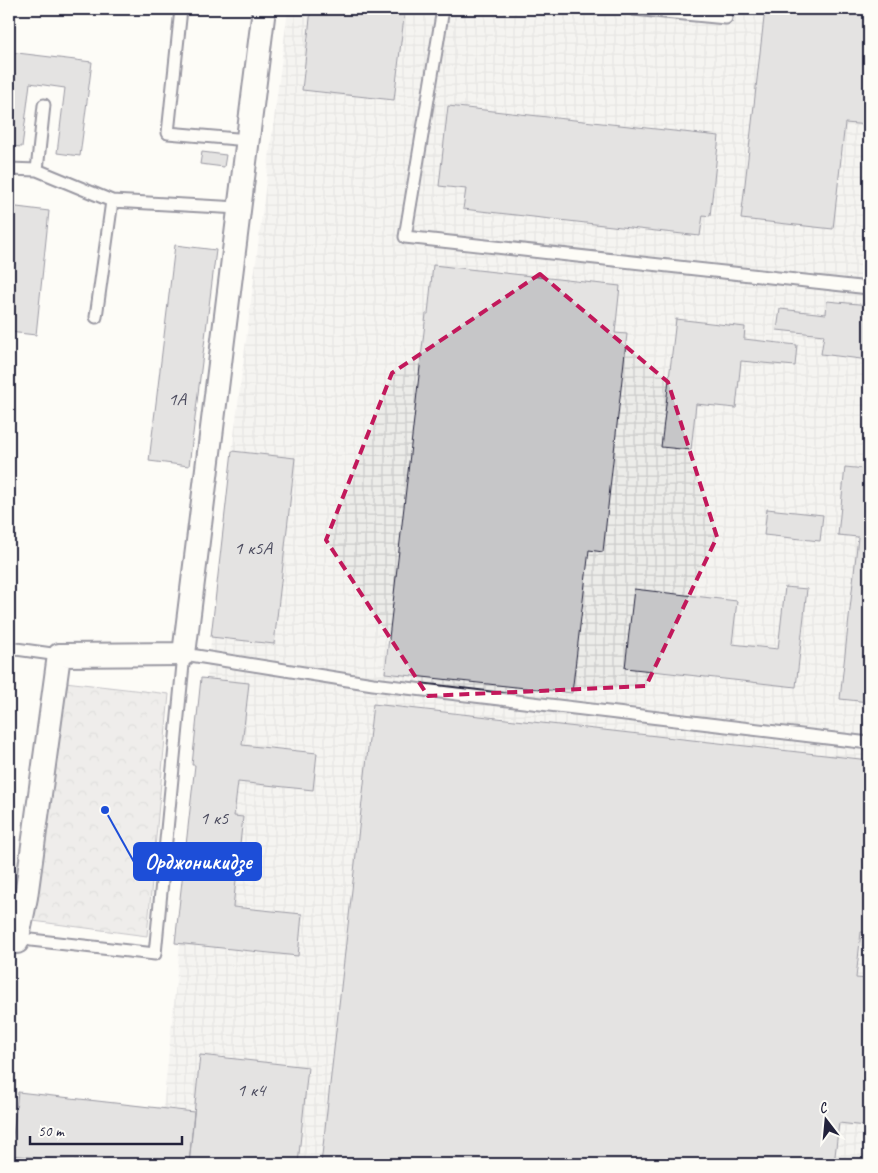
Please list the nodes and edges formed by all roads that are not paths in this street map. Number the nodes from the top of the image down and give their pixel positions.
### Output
1 (181, 9) edge
2 (264, 9) edge
3 (443, 9) edge
4 (633, 9) edge
5 (727, 9) edge
6 (44, 106) dead end
7 (248, 140) junction
8 (9, 169) edge
9 (36, 170) junction
10 (112, 200) junction
11 (239, 208) junction
12 (869, 288) edge
13 (96, 317) dead end
14 (9, 648) edge
15 (184, 654) junction
16 (59, 655) junction
17 (869, 743) edge
18 (19, 941) edge

1 - 7 lane
2 - 7 street
3 - 12 lane
4 - 5 lane
6 - 9 lane
7 - 11 street
8 - 9 lane
9 - 10 lane
10 - 11 lane
10 - 13 lane
11 - 15 street
14 - 16 lane
15 - 16 street
15 - 17 lane
15 - 18 lane
16 - 18 street

